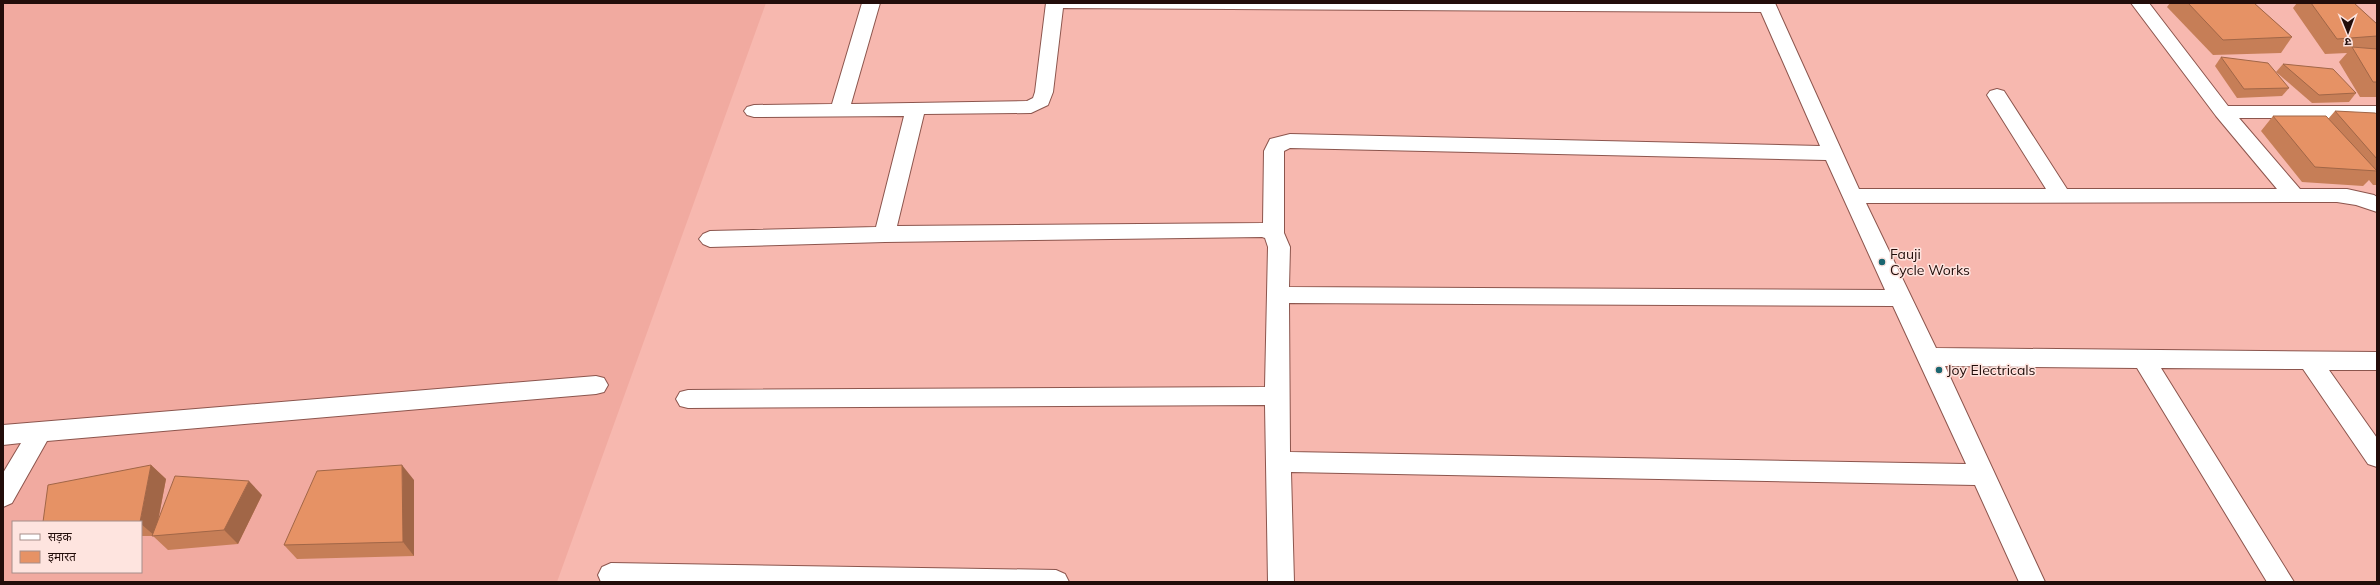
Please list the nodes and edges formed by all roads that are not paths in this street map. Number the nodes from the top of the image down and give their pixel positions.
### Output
1 (871, 3) edge
2 (1055, 3) edge
3 (2140, 3) edge
4 (1767, 5) edge
5 (1997, 96) dead end
6 (840, 110) junction
7 (917, 110) junction
8 (754, 111) dead end
9 (2223, 112) junction
10 (2377, 112) edge
11 (1833, 152) junction
12 (1853, 196) junction
13 (2294, 196) junction
14 (2062, 197) junction
15 (2377, 205) edge
16 (1273, 233) junction
17 (885, 234) junction
18 (710, 239) dead end
19 (1277, 295) junction
20 (1900, 298) junction
21 (1929, 356) junction
22 (2143, 358) junction
23 (2310, 361) junction
24 (2377, 361) edge
25 (596, 385) dead end
26 (1278, 396) junction
27 (688, 399) dead end
28 (40, 432) junction
29 (3, 435) edge
30 (2377, 457) edge
31 (1279, 462) junction
32 (1983, 475) junction
33 (3, 496) edge
34 (611, 575) dead end
35 (1056, 582) edge
36 (1281, 582) edge
37 (2032, 582) edge
38 (2281, 582) edge

1 - 6 street
2 - 4 street
2 - 7 street
3 - 9 street
4 - 11 street
5 - 14 street
6 - 7 street
6 - 8 street
7 - 17 street
9 - 10 street
9 - 13 street
11 - 12 street
11 - 16 street
12 - 14 street
12 - 20 street
13 - 14 street
13 - 15 street
16 - 17 street
16 - 19 street
17 - 18 street
19 - 20 street
19 - 26 street
20 - 21 street
21 - 22 street
21 - 32 street
22 - 23 street
22 - 38 street
23 - 24 street
23 - 30 street
25 - 28 street
26 - 27 street
26 - 31 street
28 - 29 street
28 - 33 street
31 - 32 street
31 - 36 street
32 - 37 street
34 - 35 street

